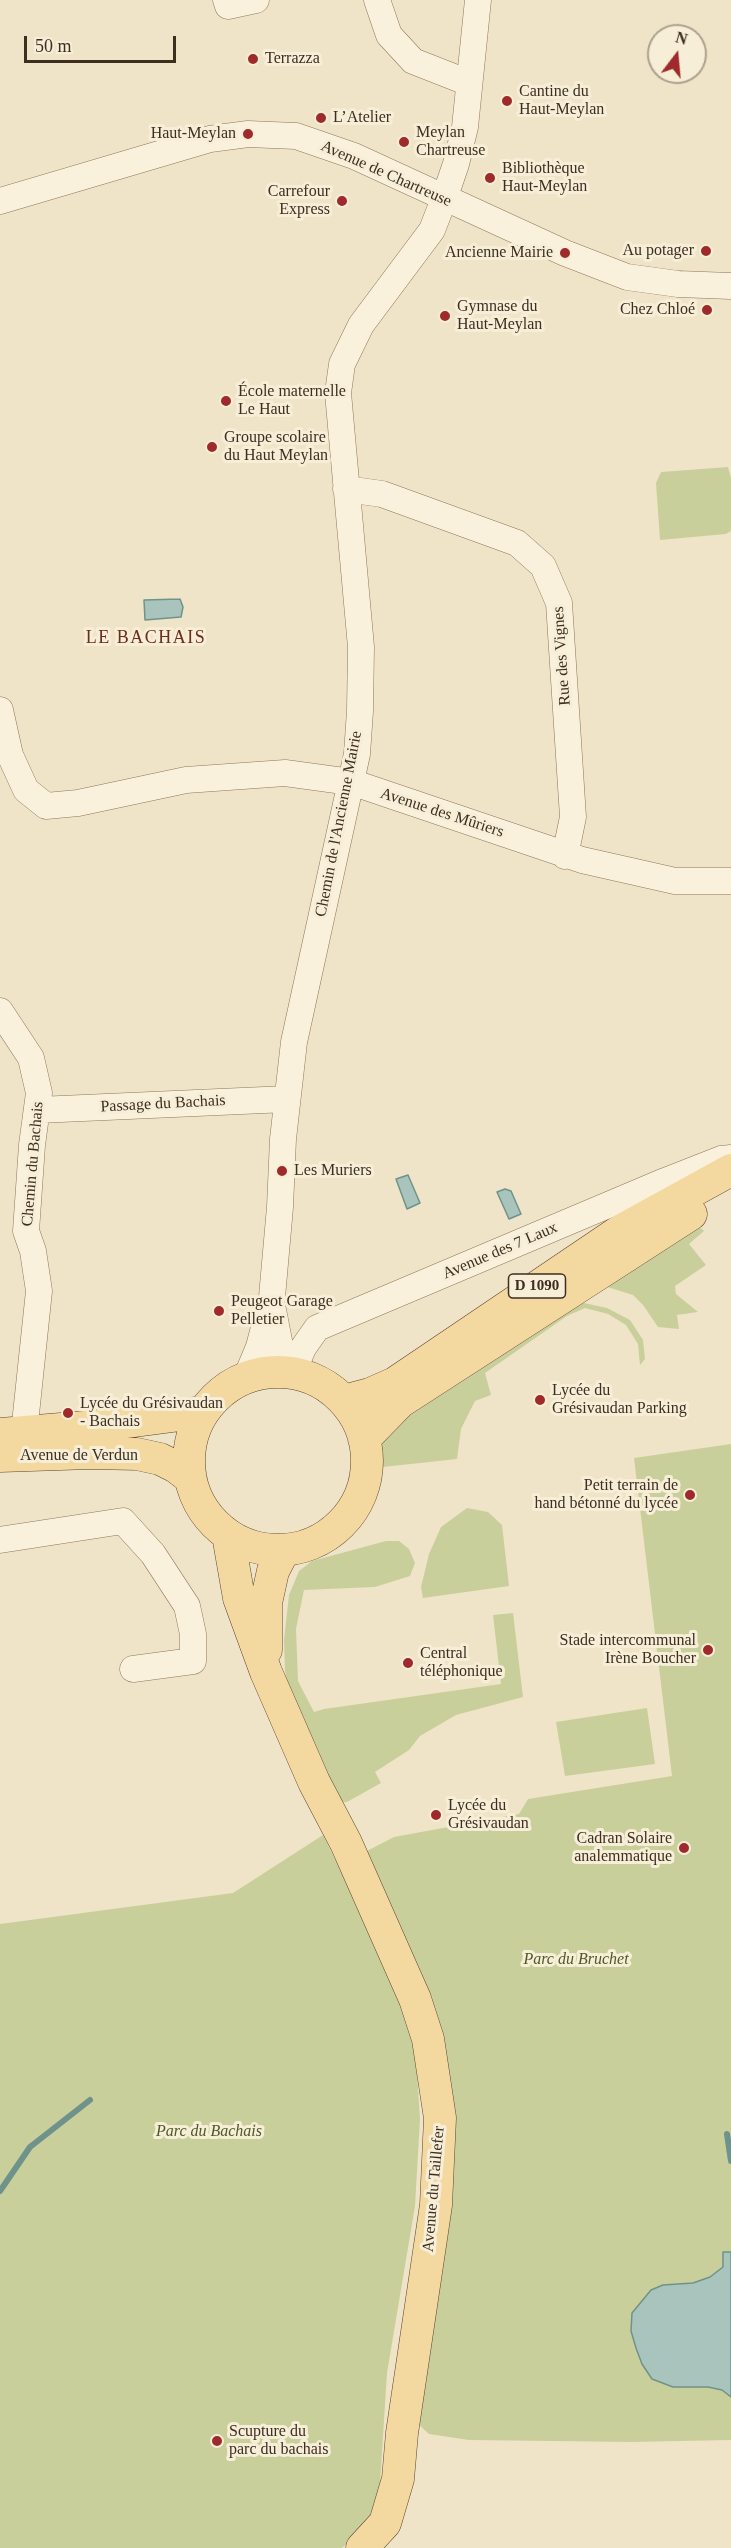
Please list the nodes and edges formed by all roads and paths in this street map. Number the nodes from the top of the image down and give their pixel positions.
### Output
1 (226, 0) edge
2 (256, 0) edge
3 (377, 0) edge
4 (478, 0) edge
5 (470, 83) junction
6 (444, 199) junction
7 (0, 201) edge
8 (731, 286) edge
9 (346, 489) junction
10 (0, 710) edge
11 (351, 782) junction
12 (565, 856) junction
13 (731, 881) edge
14 (0, 1011) edge
15 (287, 1099) junction
16 (38, 1110) junction
17 (731, 1158) edge
18 (731, 1170) edge
19 (731, 1192) edge
20 (272, 1297) junction
21 (317, 1328) junction
22 (293, 1373) junction
23 (246, 1378) junction
24 (344, 1401) junction
25 (203, 1412) junction
26 (12, 1433) edge
27 (364, 1439) junction
28 (0, 1456) edge
29 (189, 1477) junction
30 (228, 1535) junction
31 (0, 1540) edge
32 (284, 1550) junction
33 (133, 1669) dead end
34 (266, 1672) junction
35 (362, 2548) edge

1 - 2 street
3 - 5 street
4 - 5 street, Chemin de l'Ancienne Mairie
5 - 6 street, Chemin de l'Ancienne Mairie
6 - 7 street, Avenue de Chartreuse
6 - 8 street, Avenue de Chartreuse
6 - 9 street, Chemin de l'Ancienne Mairie
9 - 11 street, Chemin de l'Ancienne Mairie
9 - 12 street, Rue des Vignes
10 - 11 street, Avenue des Mûriers
11 - 12 street, Avenue des Mûriers
11 - 15 street, Chemin de l'Ancienne Mairie
12 - 13 street, Avenue des Mûriers
14 - 16 street, Chemin du Bachais
15 - 16 street, Passage du Bachais
15 - 20 street, Chemin de l'Ancienne Mairie
16 - 26 street, Chemin du Bachais
17 - 21 street, Avenue des 7 Laux
18 - 24 main road, D 1090
19 - 27 main road, D 1090
20 - 21 street
20 - 22 street, Chemin de l'Ancienne Mairie
20 - 23 street, Chemin de l'Ancienne Mairie
21 - 22 street
22 - 23 main road
22 - 24 main road
23 - 25 main road
24 - 27 main road
25 - 26 main road, Avenue de Verdun
25 - 29 main road
27 - 32 main road
28 - 29 main road, Avenue de Verdun
29 - 30 main road
30 - 32 main road
30 - 34 main road, Avenue du Taillefer
31 - 33 street
32 - 34 main road, Avenue du Taillefer
34 - 35 main road, Avenue du Taillefer

